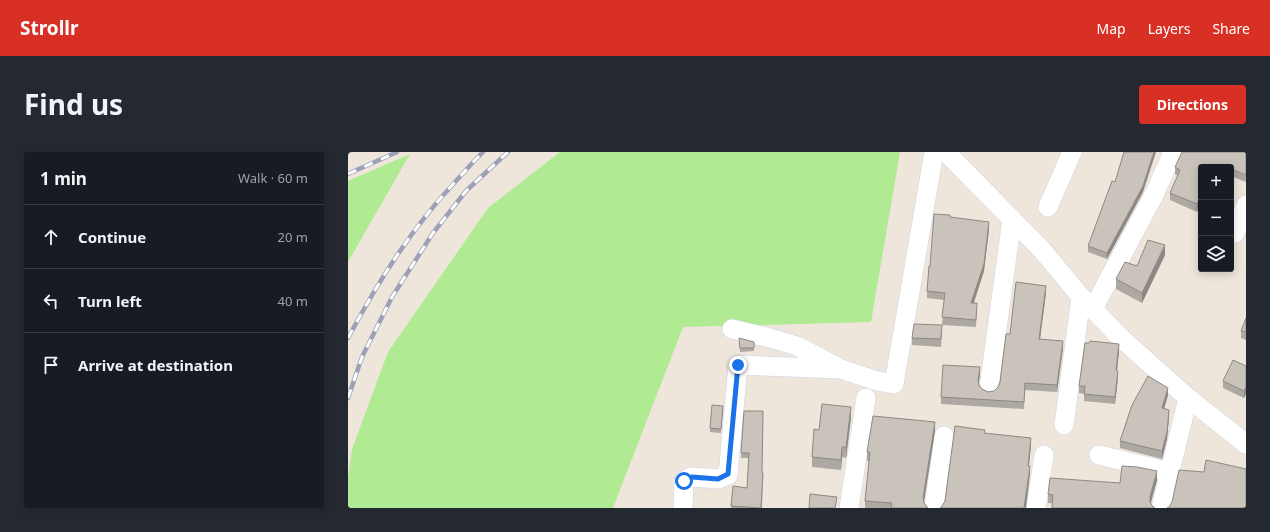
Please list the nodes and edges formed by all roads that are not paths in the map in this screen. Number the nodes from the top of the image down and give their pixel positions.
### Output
1 (934, 152) edge
2 (946, 152) edge
3 (1072, 152) edge
4 (1173, 152) edge
5 (1246, 205) edge
6 (1048, 206) dead end
7 (1012, 219) junction
8 (1235, 233) dead end
9 (1087, 303) junction
10 (732, 329) dead end
11 (841, 369) junction
12 (989, 388) dead end
13 (866, 398) dead end
14 (1188, 398) junction
15 (1064, 425) dead end
16 (944, 436) dead end
17 (1246, 444) edge
18 (1044, 455) dead end
19 (1099, 455) dead end
20 (1170, 472) junction
21 (683, 508) edge
22 (849, 508) edge
23 (934, 508) edge
24 (1036, 508) edge
25 (1161, 508) edge

1 - 11 street
2 - 7 street
3 - 6 street
4 - 9 street
5 - 8 street
7 - 9 street
7 - 12 street
9 - 14 street
9 - 15 street
10 - 11 street
11 - 21 street
13 - 22 street
14 - 17 street
14 - 20 street
16 - 23 street
18 - 24 street
19 - 20 street
20 - 25 street

